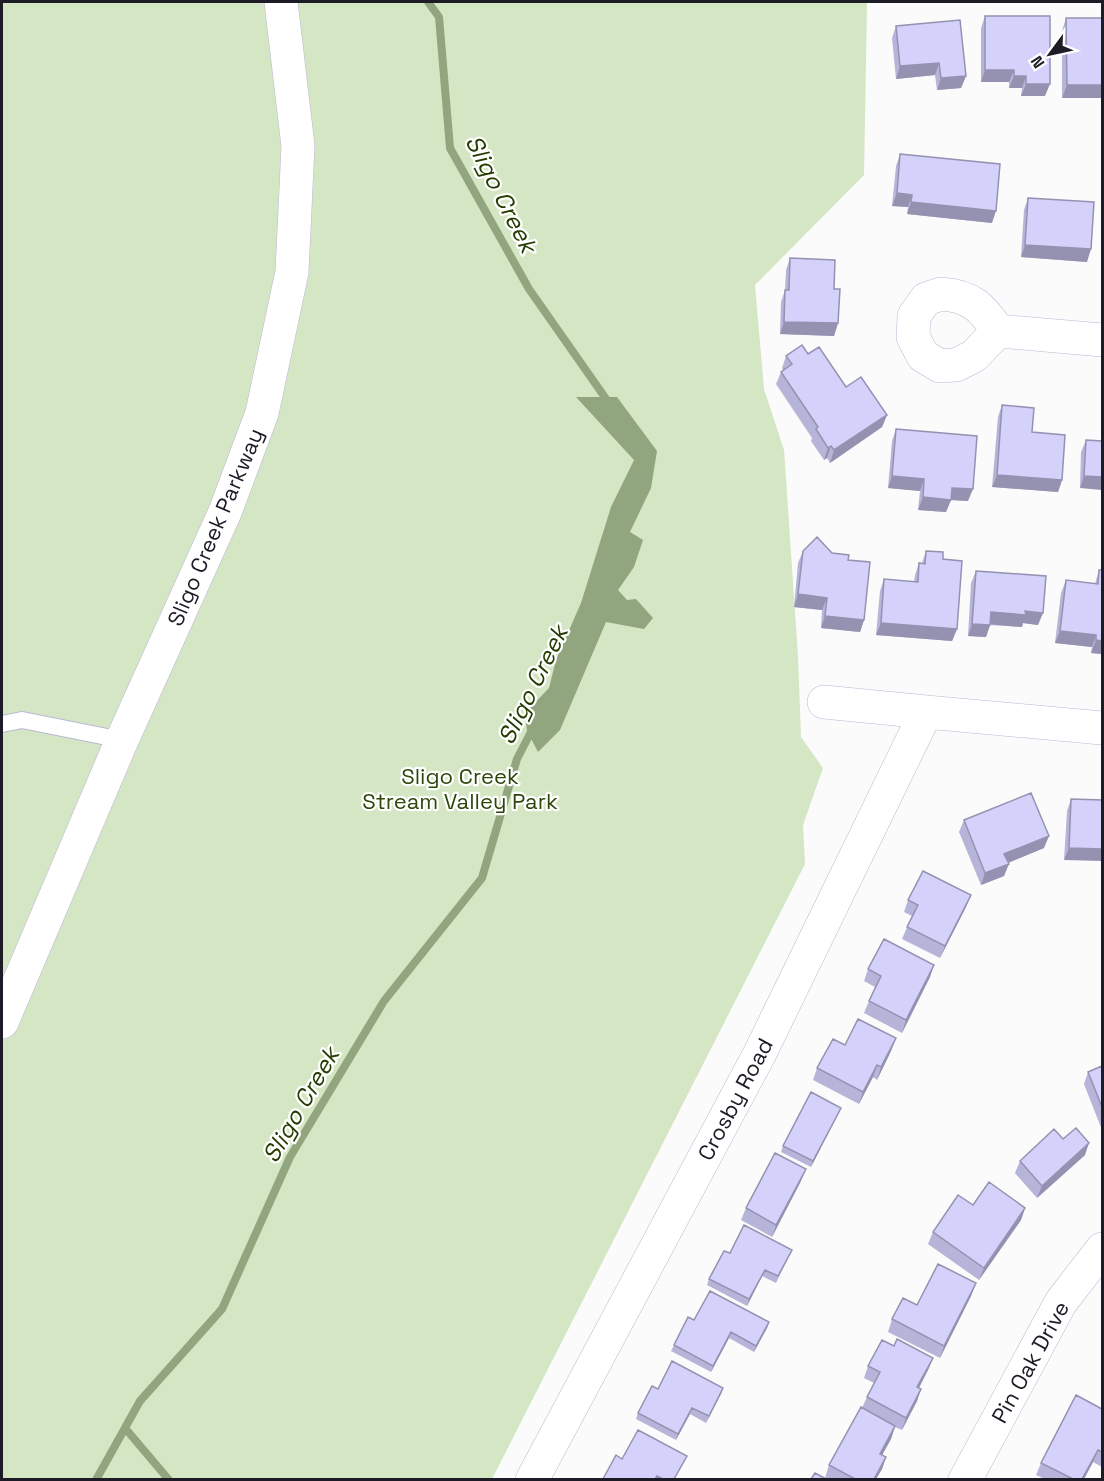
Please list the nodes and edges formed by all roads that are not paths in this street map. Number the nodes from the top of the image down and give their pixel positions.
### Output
1 (281, 2) edge
2 (998, 331) dead end
3 (1102, 340) edge
4 (824, 702) dead end
5 (926, 712) junction
6 (2, 724) edge
7 (1102, 728) edge
8 (122, 740) junction
9 (2, 1022) edge
10 (1102, 1249) edge
11 (532, 1479) edge
12 (965, 1479) edge

1 - 8 street, Sligo Creek Parkway
2 - 3 street
4 - 5 street
5 - 7 street
5 - 11 street, Crosby Road
6 - 8 lane
8 - 9 street, Sligo Creek Parkway
10 - 12 street, Pin Oak Drive

